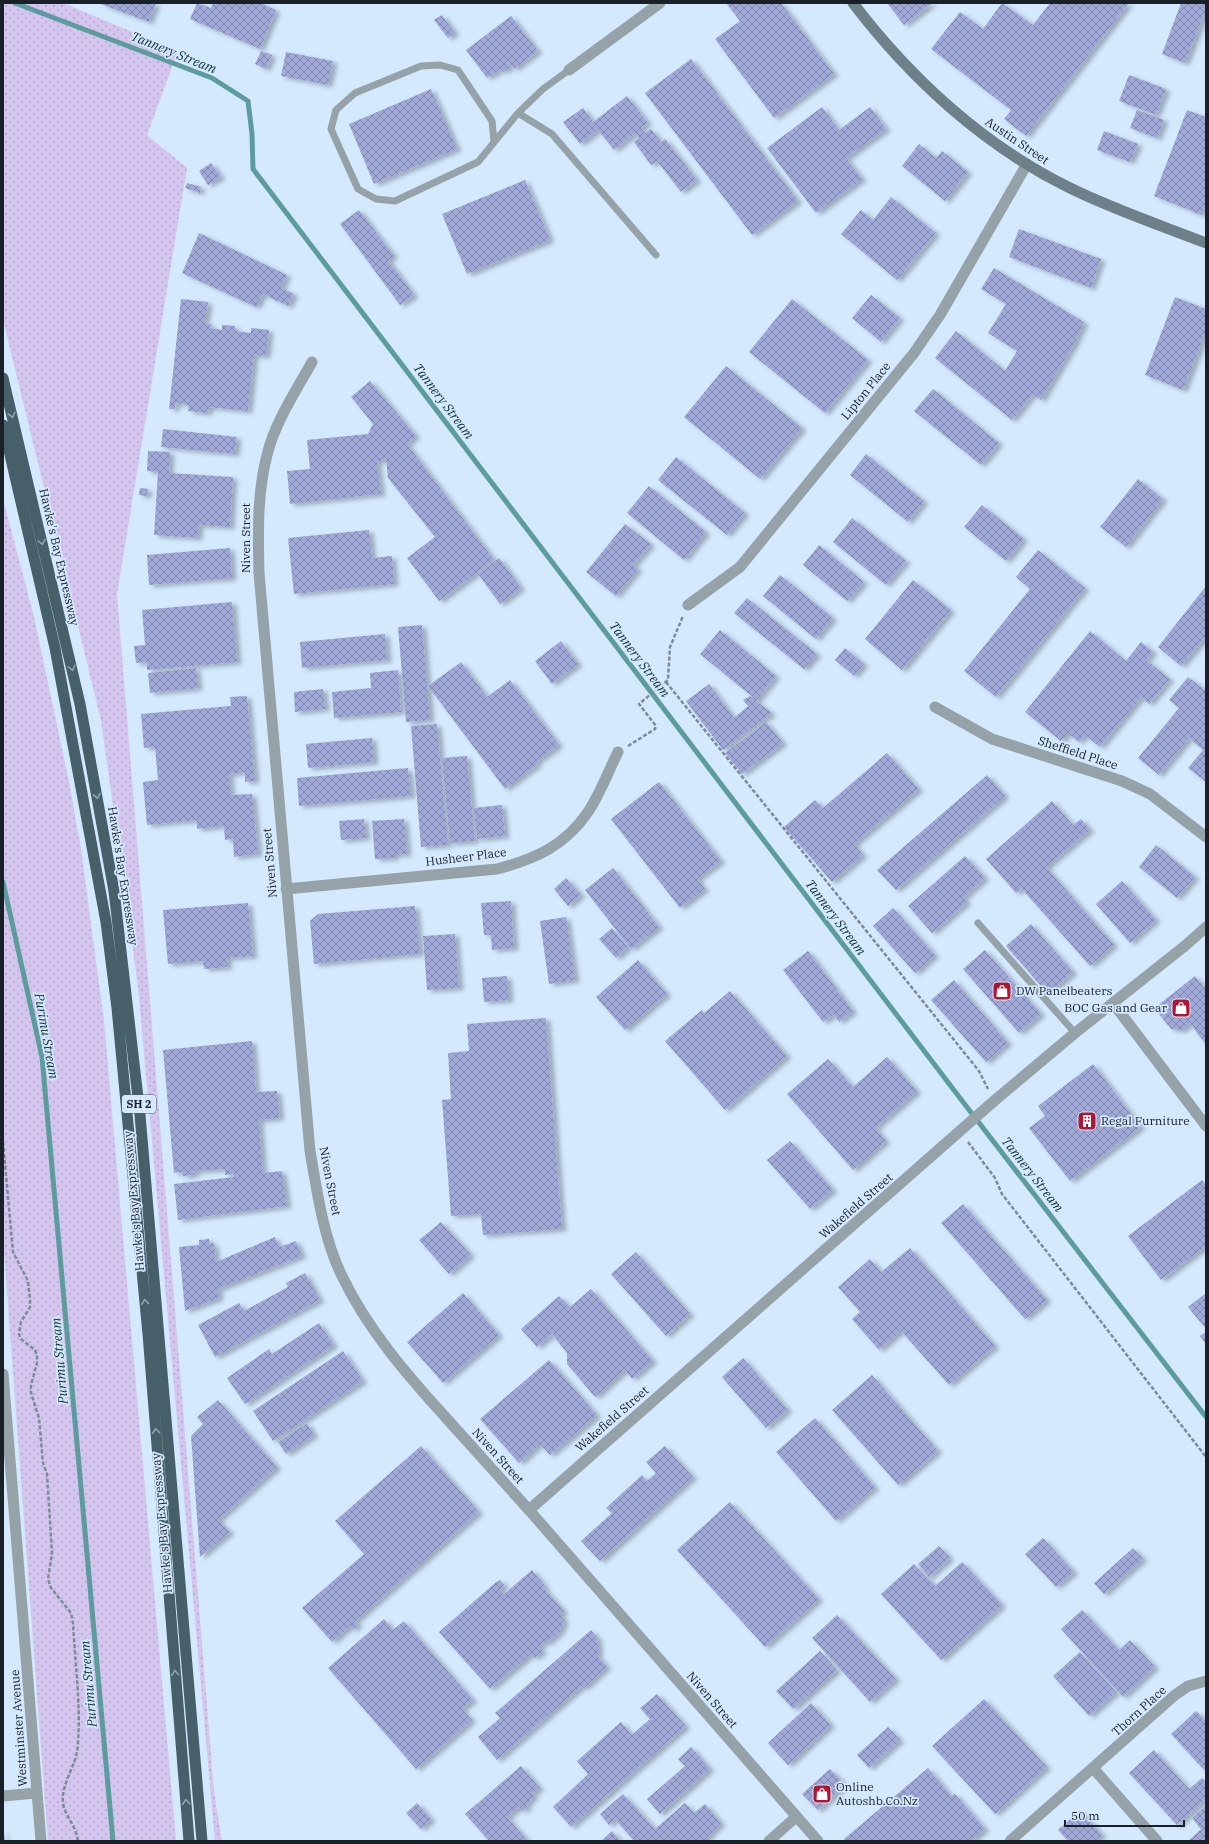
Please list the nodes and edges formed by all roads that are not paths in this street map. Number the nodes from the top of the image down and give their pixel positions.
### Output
1 (660, 3) edge
2 (853, 3) edge
3 (569, 70) joint
4 (518, 113) junction
5 (494, 142) junction
6 (1027, 164) junction
7 (1206, 243) edge
8 (656, 255) dead end
9 (312, 362) dead end
10 (3, 378) edge
11 (3, 425) edge
12 (688, 605) road end
13 (935, 707) dead end
14 (618, 752) road end
15 (1206, 837) edge
16 (286, 888) junction
17 (978, 923) dead end
18 (1206, 927) edge
19 (1113, 1004) junction
20 (1075, 1033) junction
21 (1206, 1126) edge
22 (3, 1374) edge
23 (529, 1510) junction
24 (1206, 1682) edge
25 (1093, 1768) junction
26 (36, 1793) junction
27 (3, 1796) edge
28 (796, 1817) junction
29 (41, 1841) edge
30 (189, 1841) edge
31 (202, 1841) edge
32 (769, 1841) edge
33 (818, 1841) edge
34 (1010, 1841) edge
35 (1157, 1841) edge

1 - 3 street
2 - 6 main road, Austin Street
3 - 4 lane
4 - 5 lane
4 - 8 lane
5 - 5 lane
6 - 7 main road, Austin Street
6 - 12 street, Lipton Place
9 - 16 street, Niven Street
10 -> 31 highway, Hawke's Bay Expressway / SH 2
30 -> 11 highway, Hawke's Bay Expressway / SH 2
13 - 15 street, Sheffield Place
14 - 16 street, Husheer Place
16 - 23 street, Niven Street
17 - 20 lane
18 - 19 street, Wakefield Street
19 - 20 street, Wakefield Street
19 - 21 street
20 - 23 street, Wakefield Street
22 - 26 street, Westminster Avenue
23 - 28 street, Niven Street
24 - 25 street, Thorn Place
25 - 34 street, Thorn Place
25 - 35 street
26 - 27 street
26 - 29 street, Westminster Avenue
28 - 32 street
28 - 33 street, Niven Street

